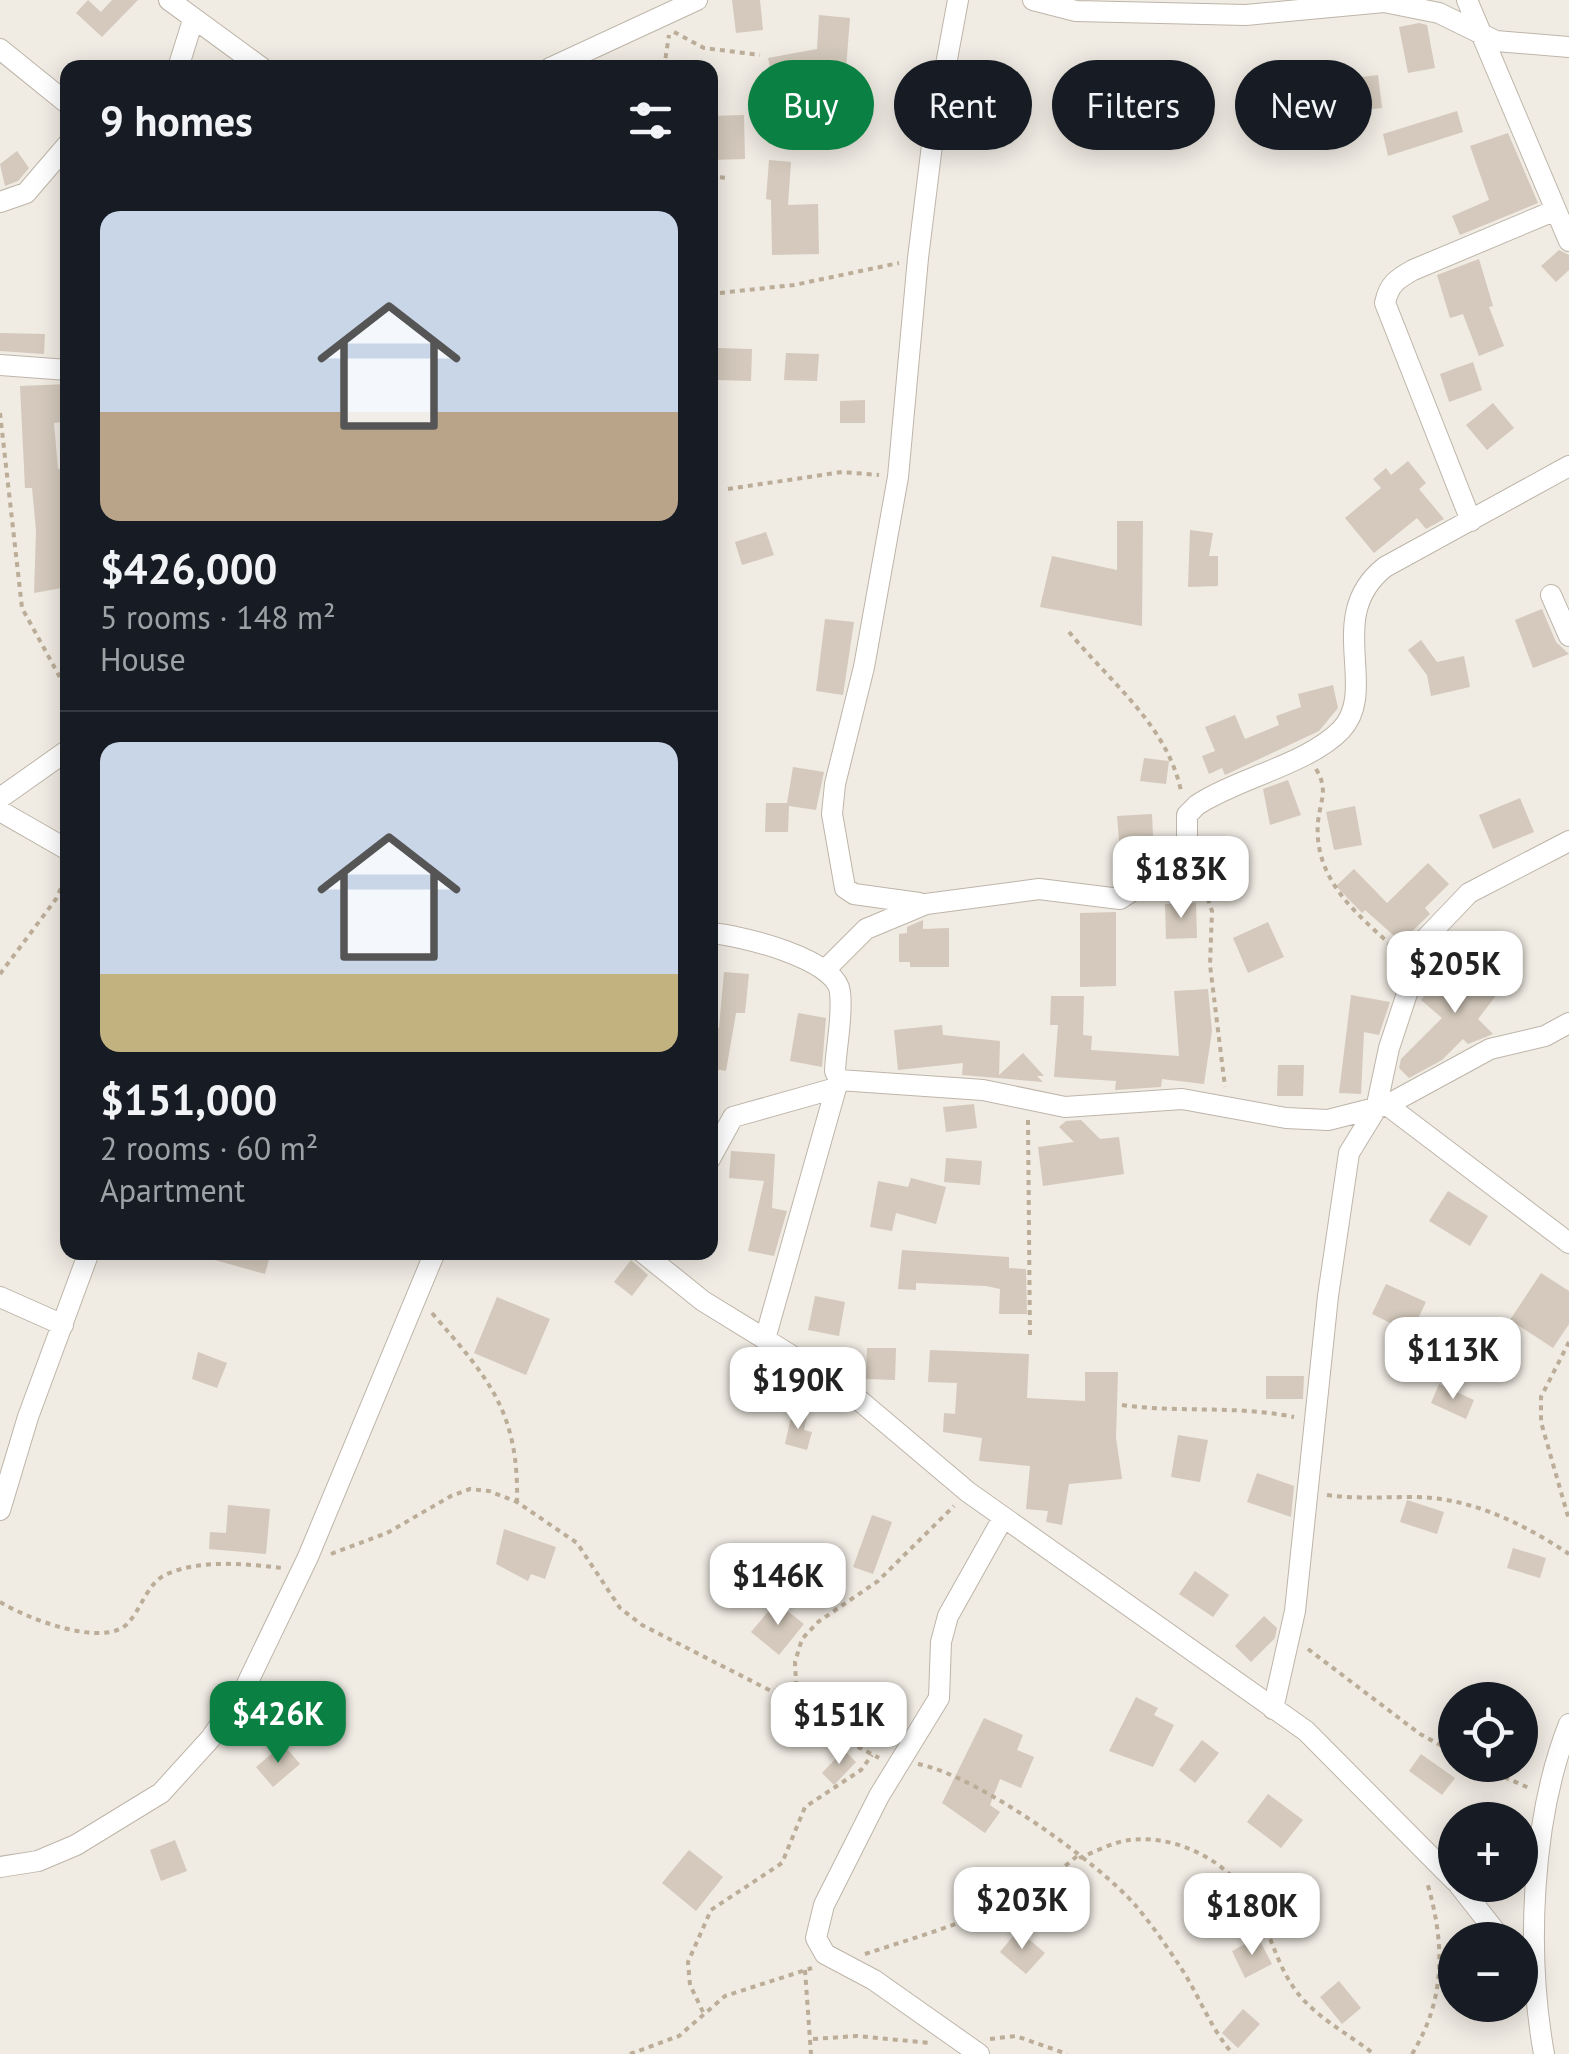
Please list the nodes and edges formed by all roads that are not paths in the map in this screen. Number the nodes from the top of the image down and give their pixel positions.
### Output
1 (169, 0) edge
2 (697, 0) edge
3 (958, 0) edge
4 (1033, 0) edge
5 (1466, 0) edge
6 (193, 20) junction
7 (1481, 34) junction
8 (1569, 47) edge
9 (0, 49) edge
10 (180, 60) edge
11 (250, 60) edge
12 (567, 60) edge
13 (60, 98) edge
14 (60, 153) edge
15 (0, 202) edge
16 (1556, 210) junction
17 (1569, 241) edge
18 (0, 365) edge
19 (60, 369) edge
20 (1569, 466) edge
21 (1471, 521) junction
22 (1552, 595) dead end
23 (1569, 636) edge
24 (60, 756) edge
25 (0, 798) edge
26 (0, 812) edge
27 (1569, 842) edge
28 (60, 846) edge
29 (926, 904) junction
30 (718, 934) edge
31 (826, 969) junction
32 (1567, 1028) edge
33 (837, 1084) junction
34 (1381, 1107) junction
35 (718, 1144) edge
36 (1569, 1243) edge
37 (86, 1260) edge
38 (432, 1260) edge
39 (664, 1260) edge
40 (0, 1297) edge
41 (63, 1325) junction
42 (765, 1339) junction
43 (0, 1510) edge
44 (1003, 1518) junction
45 (1274, 1709) junction
46 (1569, 1724) edge
47 (1438, 1864) edge
48 (0, 1867) edge
49 (1472, 1902) edge
50 (1488, 1922) edge
51 (1535, 1922) edge
52 (1538, 2010) edge
53 (971, 2048) edge
54 (1544, 2054) edge

1 - 6 street
2 - 12 street
3 - 29 street
4 - 7 street
5 - 7 street
6 - 10 street
6 - 11 street
7 - 8 street
7 - 16 street
9 - 13 street
14 - 15 street
16 - 17 street
16 - 21 street
18 - 19 street
20 - 21 street
21 - 29 street
22 - 23 street
24 - 25 street
26 - 28 street
27 - 34 street
29 - 31 street
30 - 31 street
31 - 33 street
32 - 34 street
33 - 34 street
33 - 35 street
33 - 42 street
34 - 36 street
34 - 45 street
37 - 41 street
38 - 48 street
39 - 42 street
40 - 41 street
41 - 43 street
42 - 44 street
44 - 45 street
44 - 53 street
45 - 47 street
46 - 51 street
49 - 50 street
52 - 54 street

